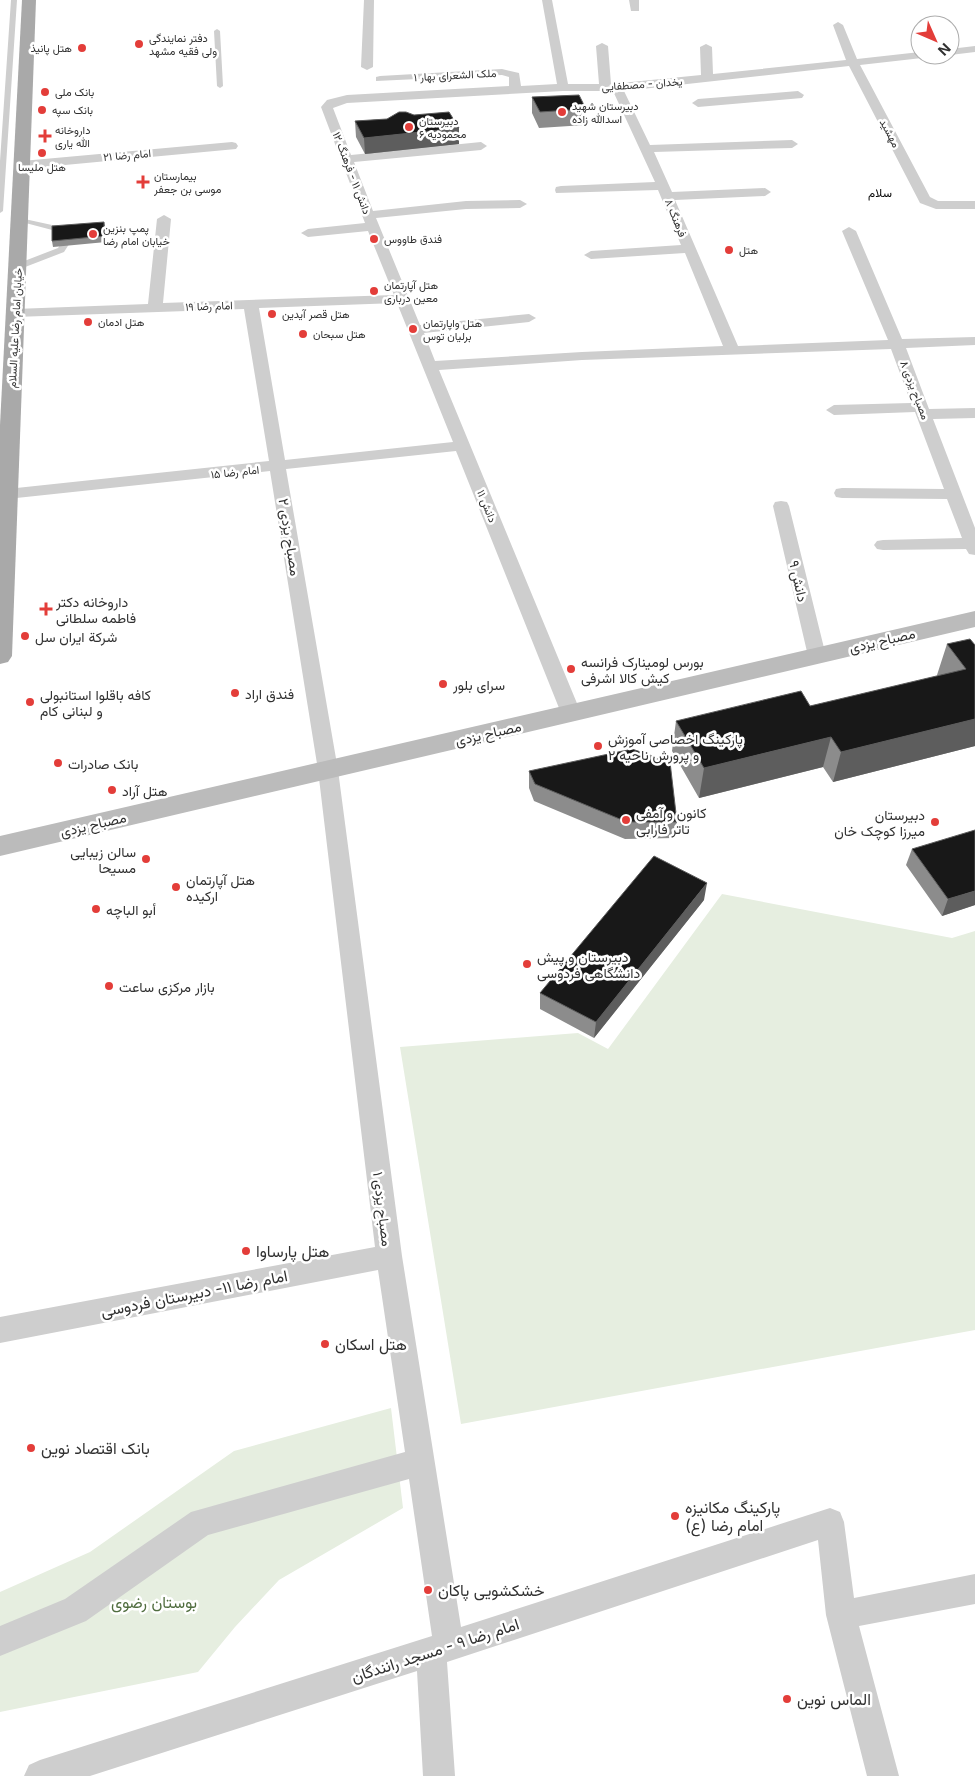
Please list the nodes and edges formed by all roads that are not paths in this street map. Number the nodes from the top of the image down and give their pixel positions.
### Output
1 (8, 0) edge
2 (14, 0) edge
3 (30, 0) edge
4 (368, 0) edge
5 (547, 0) edge
6 (838, 25) dead end
7 (218, 31) dead end
8 (602, 46) dead end
9 (706, 47) dead end
10 (975, 49) edge
11 (960, 51) edge
12 (910, 56) edge
13 (853, 63) junction
14 (367, 67) dead end
15 (727, 77) junction
16 (380, 79) dead end
17 (707, 79) junction
18 (220, 86) dead end
19 (563, 86) junction
20 (611, 88) junction
21 (516, 89) junction
22 (798, 95) dead end
23 (743, 100) junction
24 (331, 103) joint
25 (698, 103) dead end
26 (0, 126) edge
27 (792, 144) dead end
28 (232, 146) dead end
29 (481, 146) dead end
30 (645, 149) junction
31 (347, 159) junction
32 (22, 165) junction
33 (561, 190) dead end
34 (665, 191) junction
35 (764, 192) dead end
36 (520, 204) dead end
37 (975, 205) edge
38 (0, 211) edge
39 (164, 219) dead end
40 (20, 220) junction
41 (370, 220) junction
42 (849, 231) dead end
43 (308, 233) dead end
44 (688, 249) junction
45 (591, 255) dead end
46 (18, 267) junction
47 (402, 299) junction
48 (251, 305) junction
49 (155, 308) junction
50 (15, 314) junction
51 (529, 318) dead end
52 (415, 330) junction
53 (975, 341) edge
54 (897, 344) junction
55 (732, 350) junction
56 (430, 366) junction
57 (834, 410) dead end
58 (922, 410) junction
59 (975, 413) edge
60 (462, 446) junction
61 (279, 467) junction
62 (842, 493) dead end
63 (7, 494) junction
64 (954, 494) junction
65 (782, 506) dead end
66 (883, 545) dead end
67 (974, 546) edge
68 (975, 619) edge
69 (0, 656) edge
70 (817, 656) junction
71 (571, 713) junction
72 (328, 770) junction
73 (0, 846) edge
74 (389, 1256) junction
75 (0, 1330) edge
76 (421, 1462) junction
77 (975, 1588) edge
78 (841, 1615) junction
79 (0, 1641) edge
80 (440, 1649) junction
81 (40, 1776) edge
82 (439, 1776) edge
83 (883, 1776) edge

1 - 26 lane
2 - 38 lane
3 - 32 main road, خیابان امام رضا علیه السلام
4 - 14 street
5 - 19 street
6 - 13 street, مهشید
7 - 18 lane
8 - 20 street
9 - 17 street
10 - 11 street
12 - 13 street, یخدان - مصطفایی
13 - 15 street, یخدان - مصطفایی
13 - 37 street, مهشید
15 - 17 street, یخدان - مصطفایی
15 - 23 street
16 - 21 street, ملک الشعرای بهار ۱
17 - 20 street, یخدان - مصطفایی
19 - 20 street, یخدان - مصطفایی
19 - 21 street, یخدان - مصطفایی
20 - 30 street, فرهنگ ۸
21 - 24 street, یخدان - مصطفایی
22 - 23 street
23 - 25 street
24 - 31 street, دانش ۱۱ - فرهنگ ۱۲
27 - 30 street
28 - 32 street, امام رضا ۲۱
29 - 31 street
30 - 34 street, فرهنگ ۸
31 - 41 street, دانش ۱۱ - فرهنگ ۱۲
32 - 40 main road, خیابان امام رضا علیه السلام
33 - 34 street
34 - 35 street
34 - 44 street, فرهنگ ۸
36 - 41 street
39 - 49 street
40 - 46 main road, خیابان امام رضا علیه السلام
40 - 46 lane
41 - 43 street
41 - 47 street, دانش ۱۱ - فرهنگ ۱۲
42 - 54 street, مصباح یزدی ۸
44 - 45 street
44 - 55 street, فرهنگ ۸
46 - 50 main road, خیابان امام رضا علیه السلام
47 - 48 street, امام رضا ۱۹
47 - 52 street, دانش ۱۱
48 - 49 street, امام رضا ۱۹
48 - 61 street, مصباح یزدی ۲
49 - 50 street, امام رضا ۱۹
50 - 63 main road, خیابان امام رضا علیه السلام
51 - 52 street
52 - 56 street, دانش ۱۱
53 - 54 street
54 - 55 street
54 - 58 street, مصباح یزدی ۸
55 - 56 street
56 - 60 street, دانش ۱۱
57 - 58 street
58 - 59 street
58 - 64 street, مصباح یزدی ۸
60 - 61 street, امام رضا ۱۵
60 - 71 street, دانش ۱۱
61 - 63 street, امام رضا ۱۵
61 - 72 street, مصباح یزدی ۲
62 - 64 street
63 - 69 main road, خیابان امام رضا علیه السلام
64 - 67 street, مصباح یزدی ۸
65 - 70 street, دانش ۹
66 - 67 street
68 - 70 main road, مصباح یزدی
70 - 71 main road, مصباح یزدی
71 - 72 main road, مصباح یزدی
72 - 73 main road, مصباح یزدی
72 - 74 street, مصباح یزدی ۱
74 - 75 street, امام رضا ۱۱- دبیرستان فردوسی
74 - 76 street, مصباح یزدی ۱
76 - 79 street
76 - 80 street, مصباح یزدی ۱
77 - 78 street
78 - 80 street, امام رضا ۹ - مسجد رانندگان
78 - 83 street
80 - 81 street, امام رضا ۹ - مسجد رانندگان
80 - 82 street, مصباح یزدی ۱

